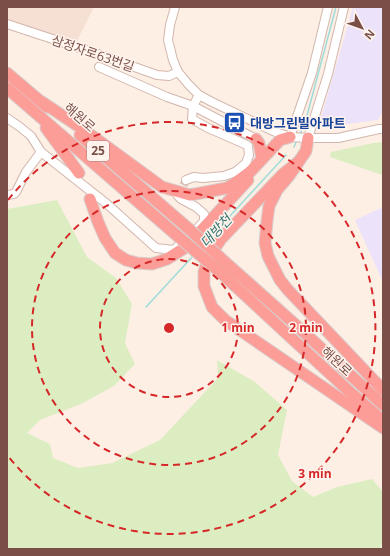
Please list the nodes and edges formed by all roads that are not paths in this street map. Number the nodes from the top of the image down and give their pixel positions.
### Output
1 (175, 7) edge
2 (328, 7) edge
3 (344, 7) edge
4 (7, 24) edge
5 (99, 67) dead end
6 (178, 72) junction
7 (7, 73) edge
8 (7, 88) edge
9 (199, 95) junction
10 (42, 102) junction
11 (193, 106) junction
12 (33, 111) junction
13 (7, 118) edge
14 (383, 130) edge
15 (290, 137) junction
16 (308, 138) junction
17 (256, 139) joint
18 (41, 152) junction
19 (262, 159) junction
20 (298, 162) junction
21 (79, 173) dead end
22 (186, 180) dead end
23 (7, 195) edge
24 (178, 196) dead end
25 (90, 199) dead end
26 (223, 267) junction
27 (383, 390) edge
28 (383, 405) edge
29 (383, 421) edge
30 (383, 428) edge

1 - 6 street
2 - 15 street
3 - 16 street
4 - 6 street, 삼정자로63번길
5 - 11 street
6 - 9 street
7 - 10 highway, 해원로 / 25
8 - 12 highway, 해원로 / 25
9 - 11 street
9 - 15 street
10 - 19 highway
10 - 26 highway, 해원로 / 25, bridge
11 - 17 street
11 - 22 street
12 - 21 highway
12 - 26 highway, 해원로 / 25, bridge
13 - 18 street
14 - 16 street
15 - 16 street
15 - 19 highway
15 - 25 highway
16 - 20 highway
17 - 19 highway
18 - 23 street
18 - 24 street
20 - 27 highway
20 - 30 highway
26 - 28 highway, 해원로 / 25
26 - 29 highway, 해원로 / 25

